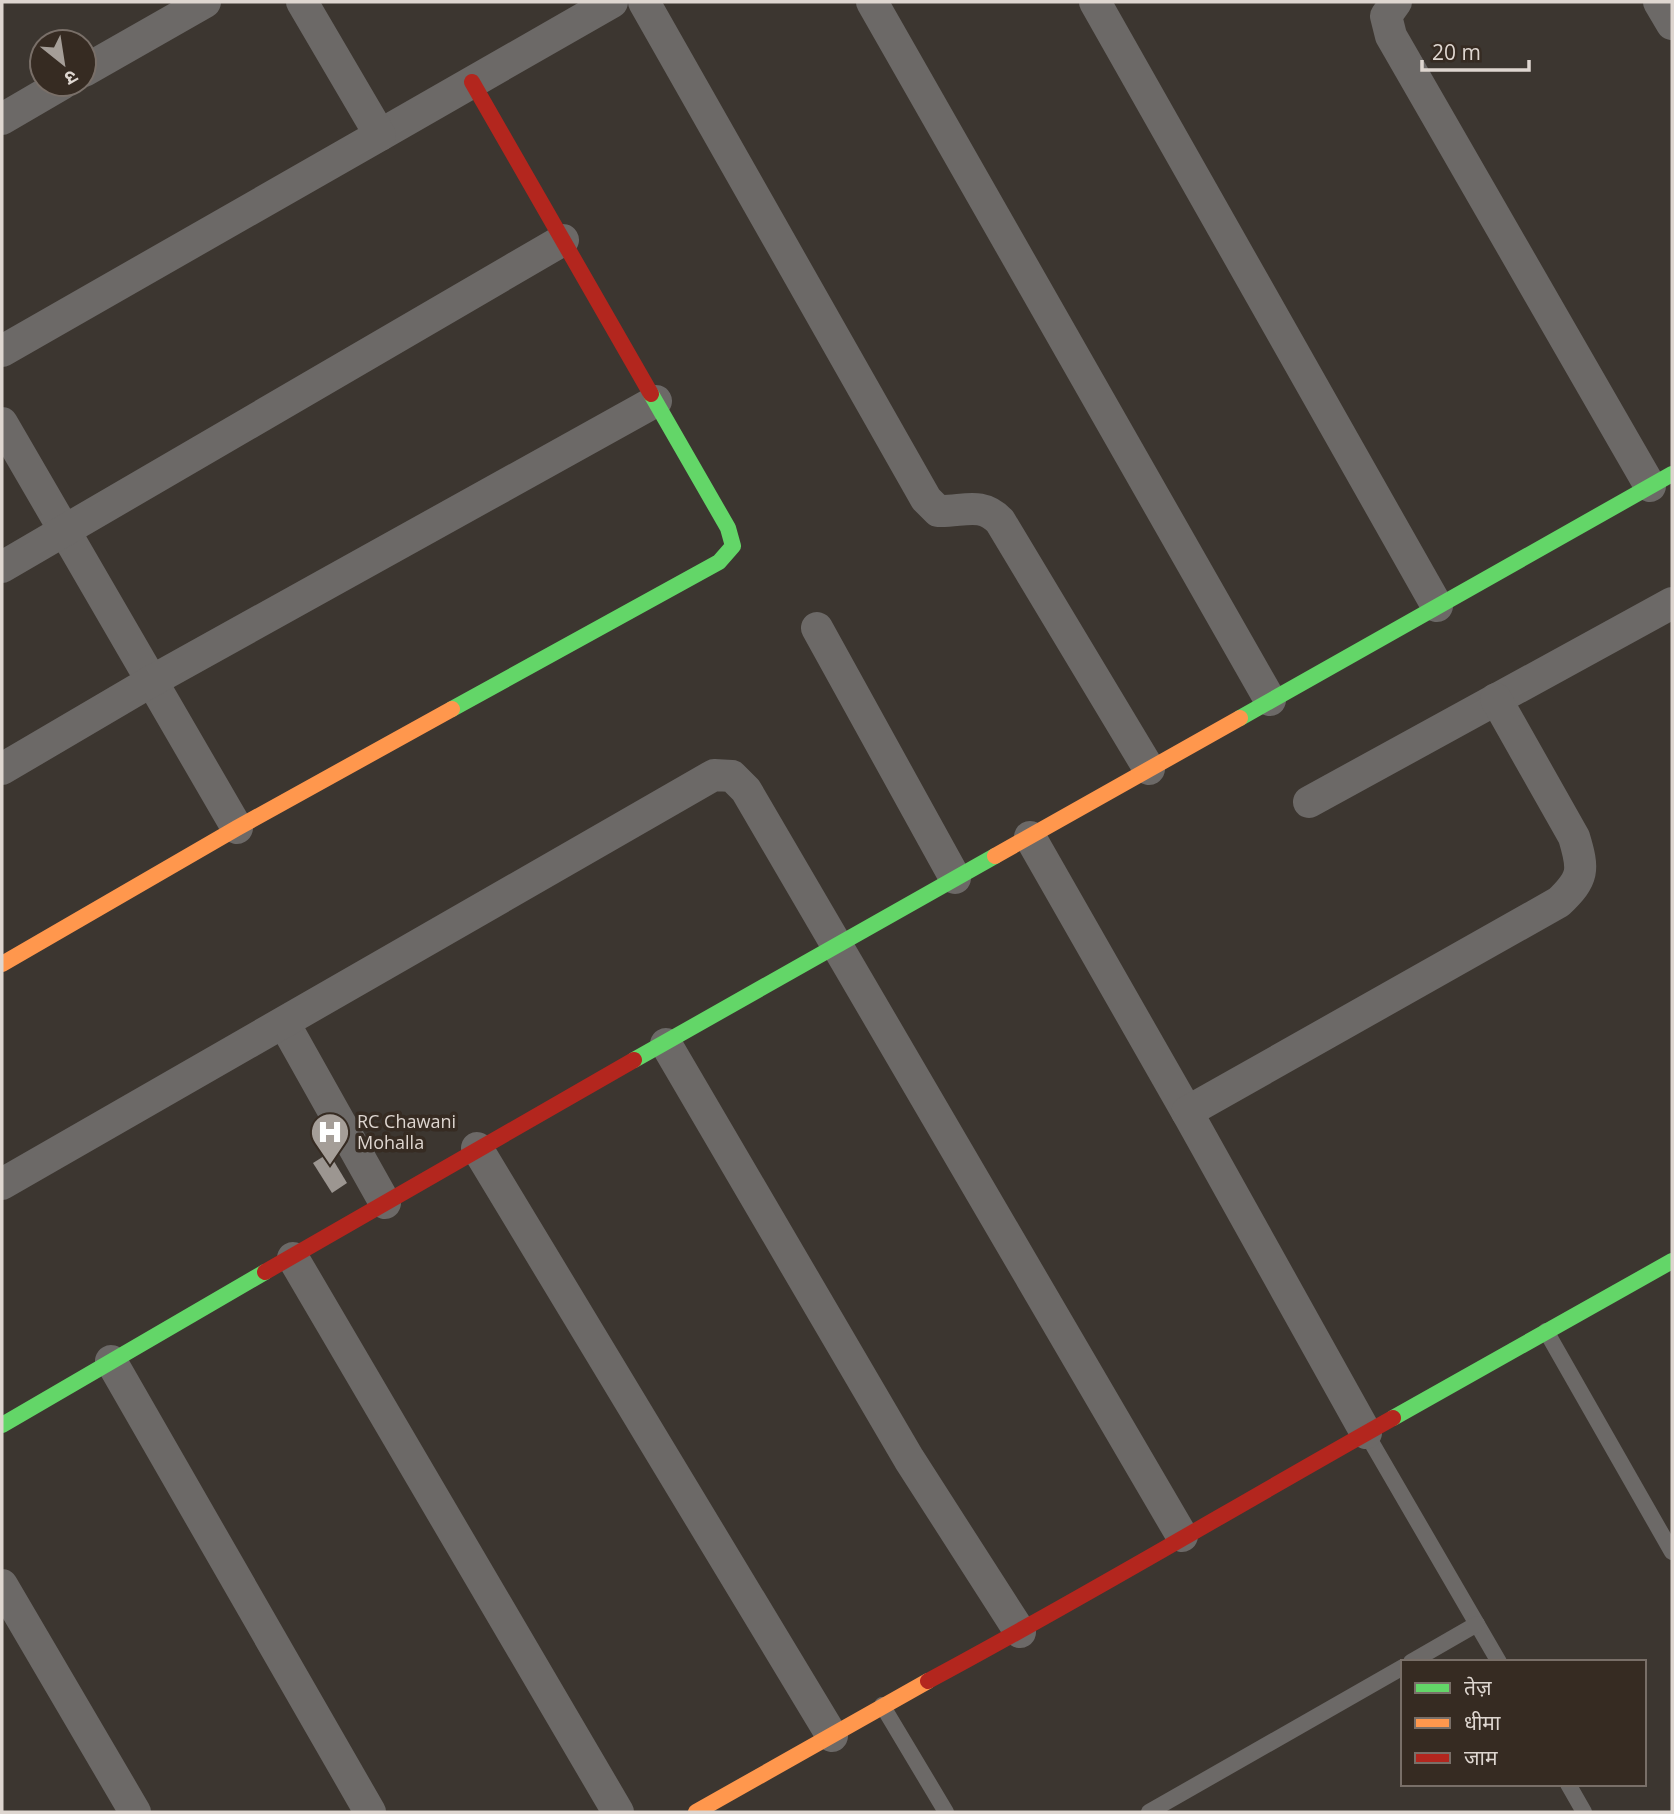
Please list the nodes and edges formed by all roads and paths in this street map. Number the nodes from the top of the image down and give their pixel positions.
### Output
1 (205, 2) edge
2 (302, 2) edge
3 (612, 2) edge
4 (644, 2) edge
5 (872, 2) edge
6 (1095, 2) edge
7 (1396, 2) edge
8 (1659, 2) edge
9 (1672, 24) edge
10 (98, 63) edge
11 (472, 82) junction
12 (37, 98) edge
13 (2, 118) edge
14 (380, 135) junction
15 (563, 240) junction
16 (2, 351) edge
17 (656, 401) junction
18 (2, 423) edge
19 (1661, 480) edge
20 (66, 529) junction
21 (2, 567) edge
22 (1437, 606) junction
23 (1670, 609) edge
24 (817, 628) dead end
25 (150, 682) junction
26 (1496, 699) junction
27 (1270, 701) junction
28 (2, 769) edge
29 (1149, 769) junction
30 (1309, 802) dead end
31 (237, 828) junction
32 (1030, 837) junction
33 (956, 878) junction
34 (838, 946) junction
35 (2, 964) edge
36 (284, 1023) junction
37 (666, 1044) junction
38 (1187, 1112) junction
39 (477, 1148) junction
40 (2, 1184) edge
41 (385, 1203) junction
42 (293, 1258) junction
43 (1672, 1261) edge
44 (1546, 1331) junction
45 (111, 1361) junction
46 (2, 1425) edge
47 (1366, 1433) junction
48 (1182, 1536) junction
49 (1672, 1552) edge
50 (2, 1585) edge
51 (1477, 1624) junction
52 (1020, 1632) junction
53 (1414, 1660) edge
54 (1498, 1660) edge
55 (1401, 1668) edge
56 (882, 1705) junction
57 (832, 1736) junction
58 (1569, 1786) edge
59 (722, 1797) junction
60 (135, 1812) edge
61 (370, 1812) edge
62 (618, 1812) edge
63 (696, 1812) edge
64 (730, 1812) edge
65 (946, 1812) edge
66 (1149, 1812) edge
67 (1584, 1812) edge

1 - 10 street
2 - 14 street
3 - 11 street
4 - 29 street
5 - 27 street
6 - 22 street
7 - 19 street
8 - 9 street
11 - 14 street
11 - 15 street
12 - 13 street
14 - 16 street
15 - 17 street
15 - 20 street
17 - 25 street
17 - 31 street
18 - 20 street
19 - 22 street
20 - 21 street
20 - 25 street
22 - 27 street
23 - 26 street
24 - 33 street
25 - 28 street
25 - 31 street
26 - 30 street
26 - 38 street
27 - 29 street
29 - 32 street
31 - 35 street
32 - 33 street
32 - 38 street
33 - 34 street
34 - 36 street
34 - 37 street
34 - 48 street
36 - 40 street
36 - 41 street
37 - 39 street
37 - 52 street
38 - 47 street
39 - 41 street
39 - 57 street
41 - 42 street
42 - 45 street
42 - 62 street
43 - 44 street
44 - 47 street
44 - 49 lane
45 - 46 street
45 - 61 street
47 - 48 street
47 - 51 lane
48 - 52 street
50 - 60 street
51 - 53 lane
51 - 54 lane
52 - 56 street
55 - 66 lane
56 - 57 street
56 - 65 lane
57 - 59 street
58 - 67 lane
59 - 63 street
59 - 64 lane

